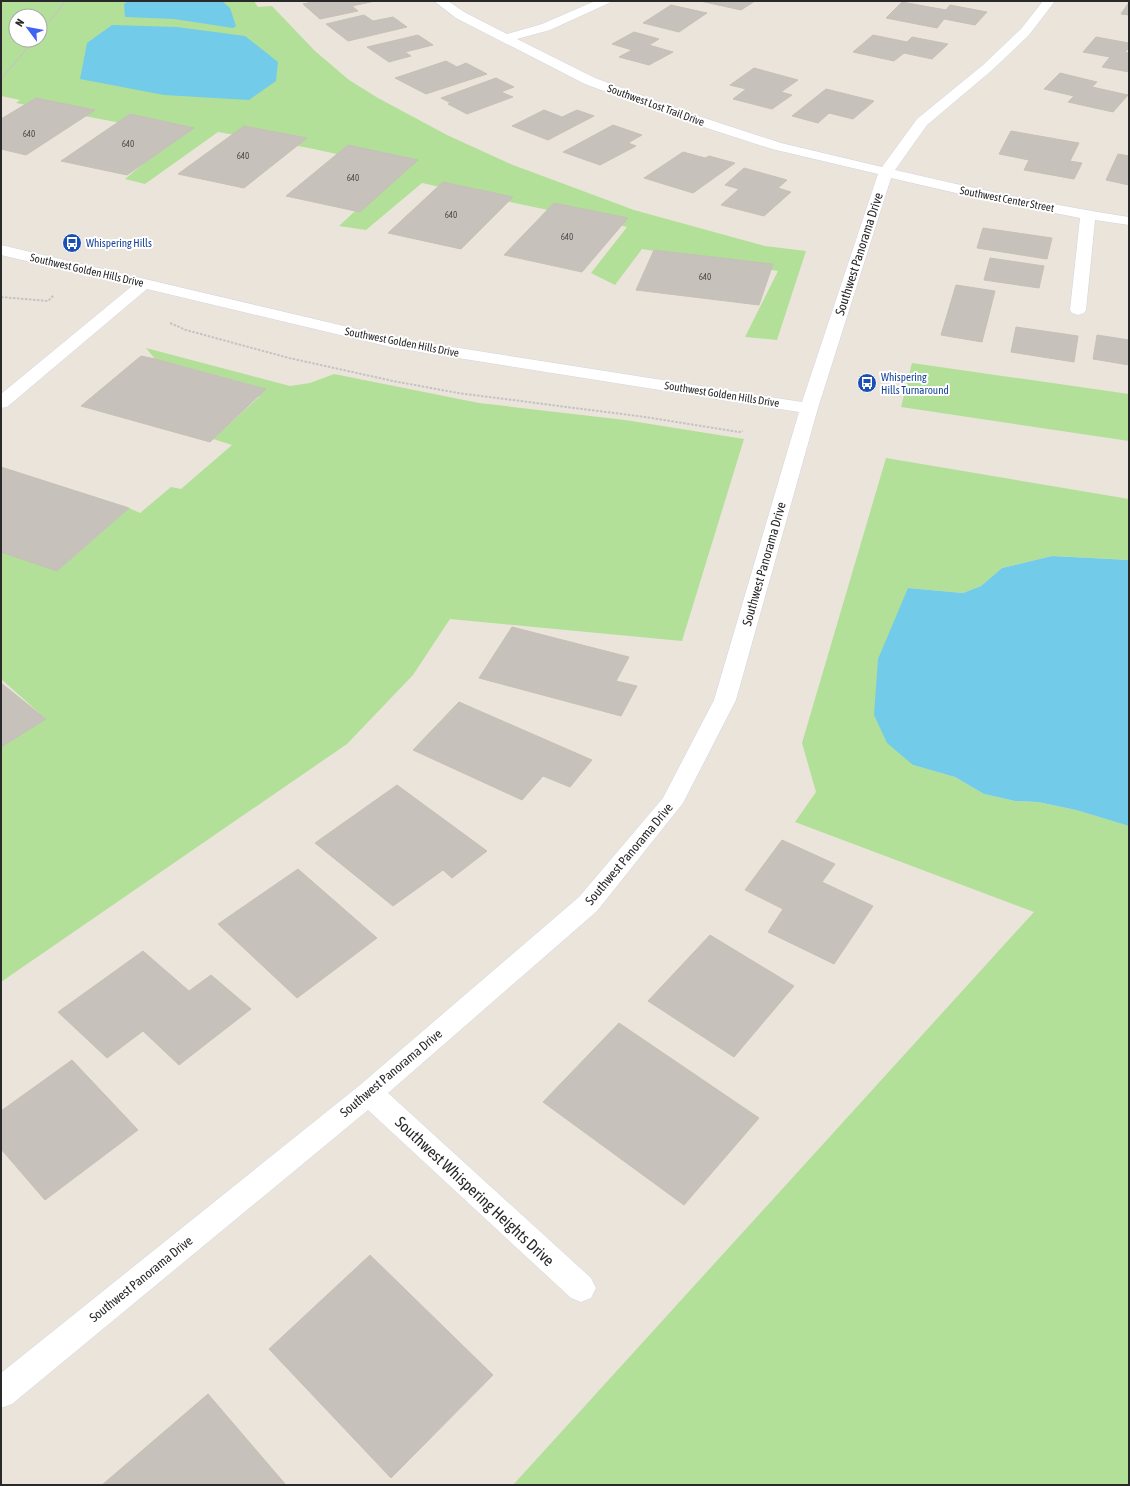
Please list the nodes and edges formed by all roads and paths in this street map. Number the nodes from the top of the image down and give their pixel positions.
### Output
1 (66, 1) edge
2 (440, 1) edge
3 (605, 1) edge
4 (1049, 1) edge
5 (48, 22) edge
6 (506, 38) junction
7 (27, 48) edge
8 (1, 79) edge
9 (886, 172) junction
10 (1088, 215) junction
11 (1129, 220) edge
12 (1, 250) edge
13 (144, 284) junction
14 (1, 297) edge
15 (117, 305) junction
16 (1078, 310) dead end
17 (1, 403) edge
18 (809, 408) junction
19 (368, 1093) junction
20 (581, 1288) dead end
21 (1, 1393) edge

1 - 5 path
2 - 6 street, Southwest Lost Trail Drive
3 - 6 street
4 - 9 street, Southwest Panorama Drive
6 - 9 street, Southwest Lost Trail Drive
7 - 8 path
9 - 10 street, Southwest Center Street
9 - 18 street, Southwest Panorama Drive
10 - 11 street, Southwest Center Street
10 - 16 street
12 - 13 street, Southwest Golden Hills Drive
13 - 15 street
13 - 18 street, Southwest Golden Hills Drive
14 - 15 path
15 - 17 street
18 - 19 street, Southwest Panorama Drive
19 - 20 street, Southwest Whispering Heights Drive
19 - 21 street, Southwest Panorama Drive

